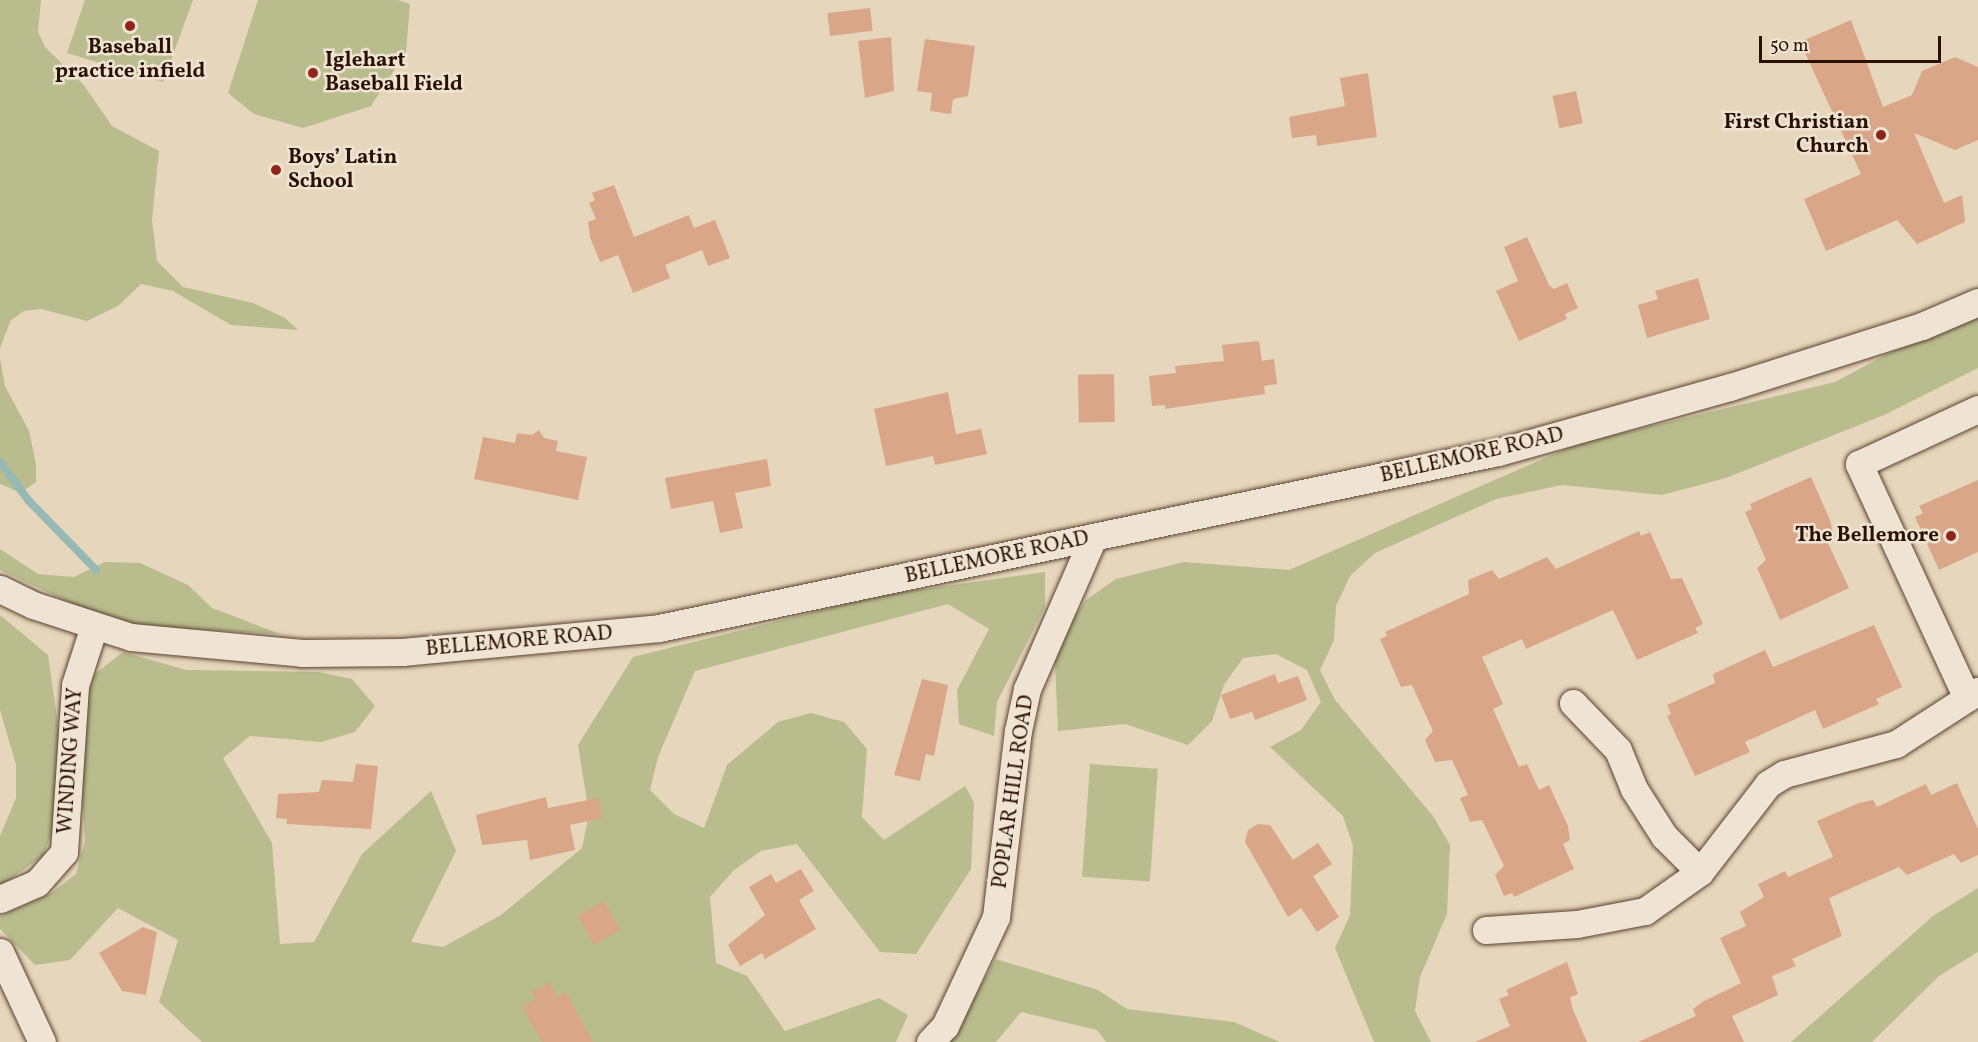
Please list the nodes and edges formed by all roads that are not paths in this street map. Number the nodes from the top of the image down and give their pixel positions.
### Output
1 (1978, 302) edge
2 (1978, 409) edge
3 (1093, 538) junction
4 (0, 589) edge
5 (94, 626) junction
6 (1972, 694) edge
7 (1573, 703) dead end
8 (1700, 873) junction
9 (0, 899) edge
10 (1486, 930) dead end
11 (0, 952) edge
12 (42, 1042) edge
13 (930, 1042) edge

1 - 3 street, BELLEMORE ROAD
2 - 6 street
3 - 5 street, BELLEMORE ROAD
3 - 13 street, POPLAR HILL ROAD
4 - 5 street, BELLEMORE ROAD
5 - 9 street, WINDING WAY
6 - 8 street
7 - 8 street
8 - 10 street
11 - 12 street

